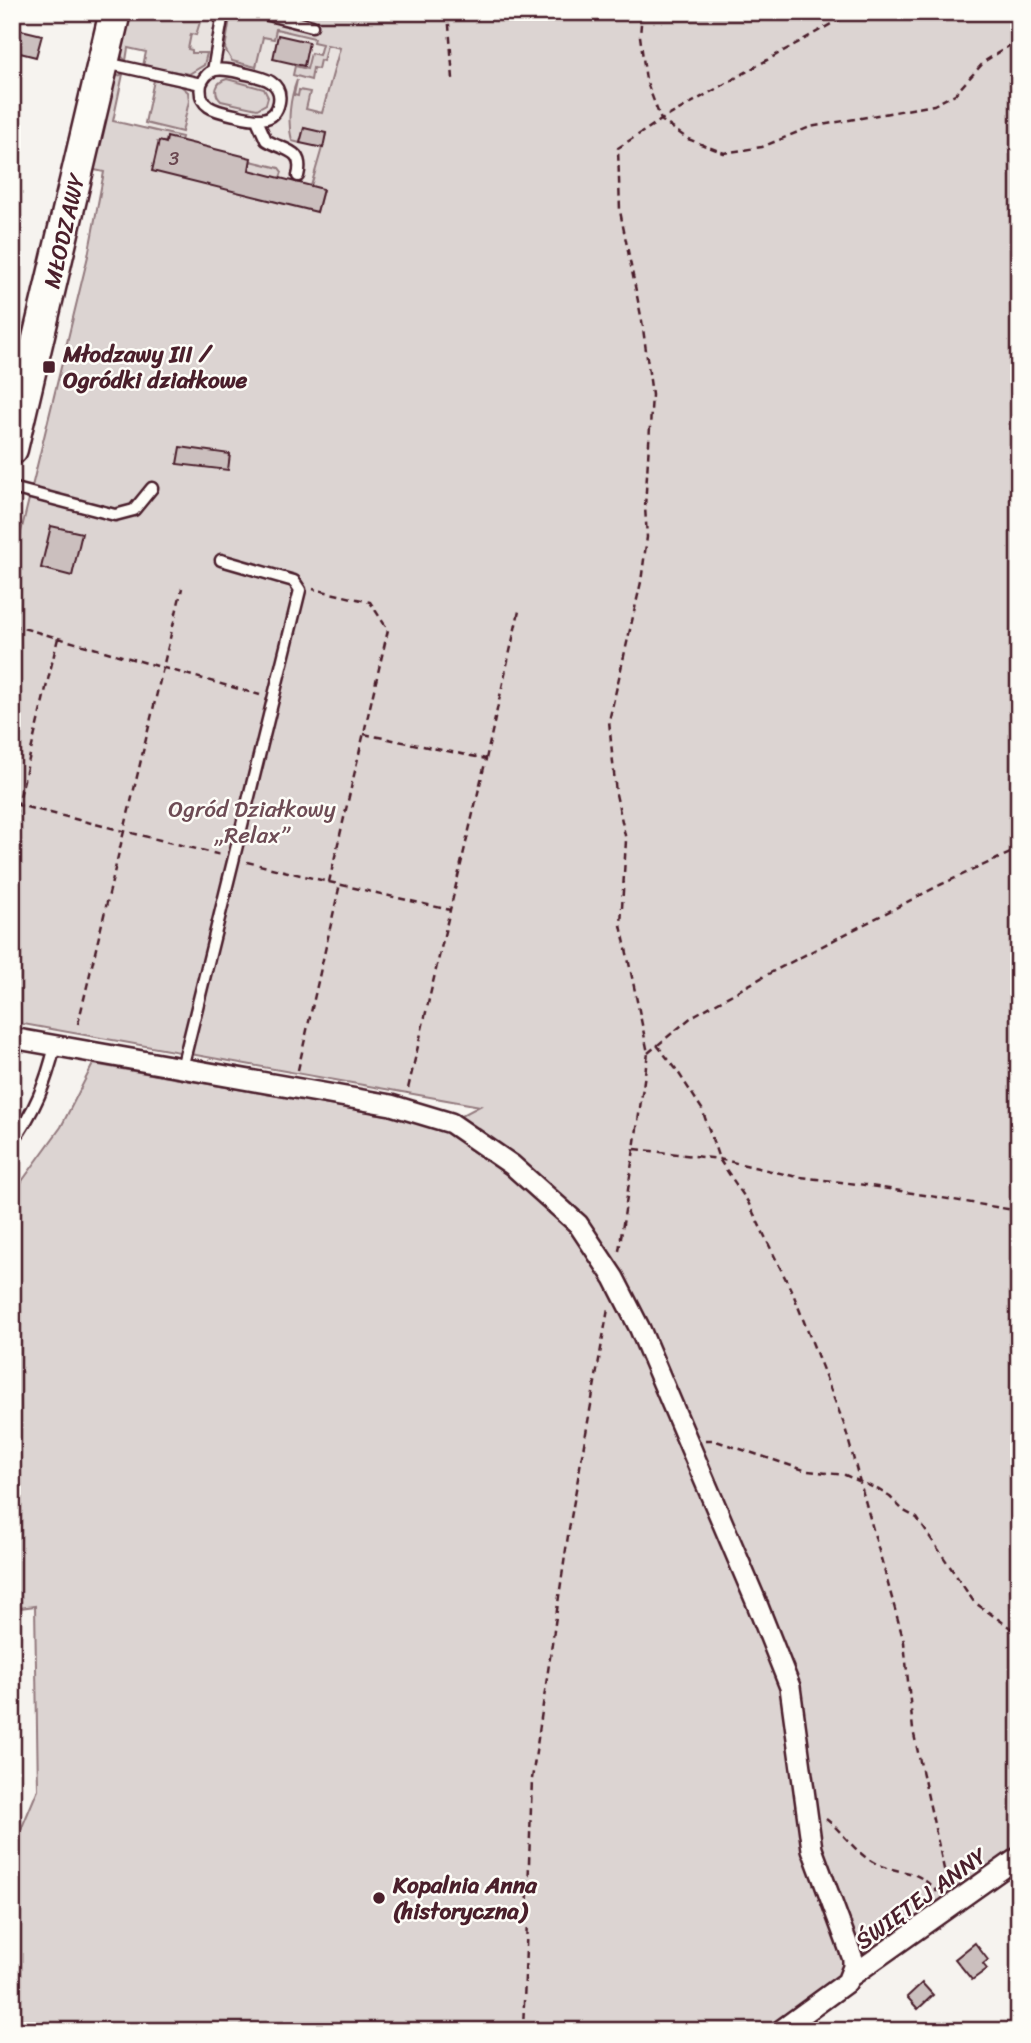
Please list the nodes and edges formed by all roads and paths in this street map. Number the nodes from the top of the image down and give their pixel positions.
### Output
1 (115, 12) edge
2 (227, 12) edge
3 (257, 12) edge
4 (448, 12) edge
5 (642, 12) edge
6 (856, 12) edge
7 (312, 26) dead end
8 (1019, 36) edge
9 (104, 62) junction
10 (213, 71) junction
11 (453, 79) dead end
12 (201, 85) junction
13 (257, 120) junction
14 (661, 120) junction
15 (298, 176) dead end
16 (12, 449) edge
17 (12, 488) edge
18 (152, 488) dead end
19 (222, 560) dead end
20 (300, 586) junction
21 (182, 589) dead end
22 (519, 611) dead end
23 (12, 625) edge
24 (58, 638) junction
25 (163, 668) junction
26 (273, 699) junction
27 (364, 733) junction
28 (486, 759) junction
29 (18, 805) junction
30 (12, 828) edge
31 (123, 831) junction
32 (1019, 849) edge
33 (234, 859) junction
34 (330, 882) junction
35 (340, 884) junction
36 (450, 910) junction
37 (78, 1024) dead end
38 (12, 1038) edge
39 (657, 1045) junction
40 (55, 1046) junction
41 (648, 1053) junction
42 (182, 1068) junction
43 (298, 1070) dead end
44 (407, 1093) dead end
45 (12, 1142) edge
46 (635, 1149) junction
47 (719, 1159) junction
48 (1019, 1212) edge
49 (614, 1278) junction
50 (689, 1445) junction
51 (859, 1481) junction
52 (1019, 1634) edge
53 (808, 1818) junction
54 (1019, 1857) edge
55 (953, 1906) junction
56 (849, 1979) junction
57 (523, 2031) edge
58 (780, 2031) edge

1 - 9 main road, MŁODZAWY
2 - 10 lane
3 - 7 lane
4 - 11 path
5 - 14 path
6 - 14 path
8 - 14 path
9 - 12 lane
9 - 16 main road, MŁODZAWY
10 - 12 lane
10 - 13 lane
12 - 13 lane
13 - 15 lane
14 - 41 path
17 - 18 lane
19 - 20 lane
20 - 26 lane
20 - 27 path
21 - 25 path
22 - 28 path
23 - 24 path
24 - 25 path
24 - 29 path
25 - 26 path
25 - 31 path
26 - 33 lane
27 - 28 path
27 - 34 path
28 - 36 path
29 - 30 path
29 - 31 path
31 - 33 path
31 - 37 path
32 - 39 path
33 - 34 path
33 - 42 lane
34 - 35 path
35 - 36 path
35 - 43 path
36 - 44 path
38 - 40 street
39 - 41 path
39 - 47 path
40 - 42 street
40 - 45 lane
41 - 46 path
42 - 49 street
46 - 47 path
46 - 49 path
47 - 48 path
47 - 51 path
49 - 50 street
49 - 57 path
50 - 51 path
50 - 53 street
51 - 52 path
51 - 55 path
53 - 55 path
53 - 56 street
54 - 55 street, ŚWIĘTEJ ANNY
55 - 56 street, ŚWIĘTEJ ANNY
56 - 58 street, ŚWIĘTEJ ANNY

